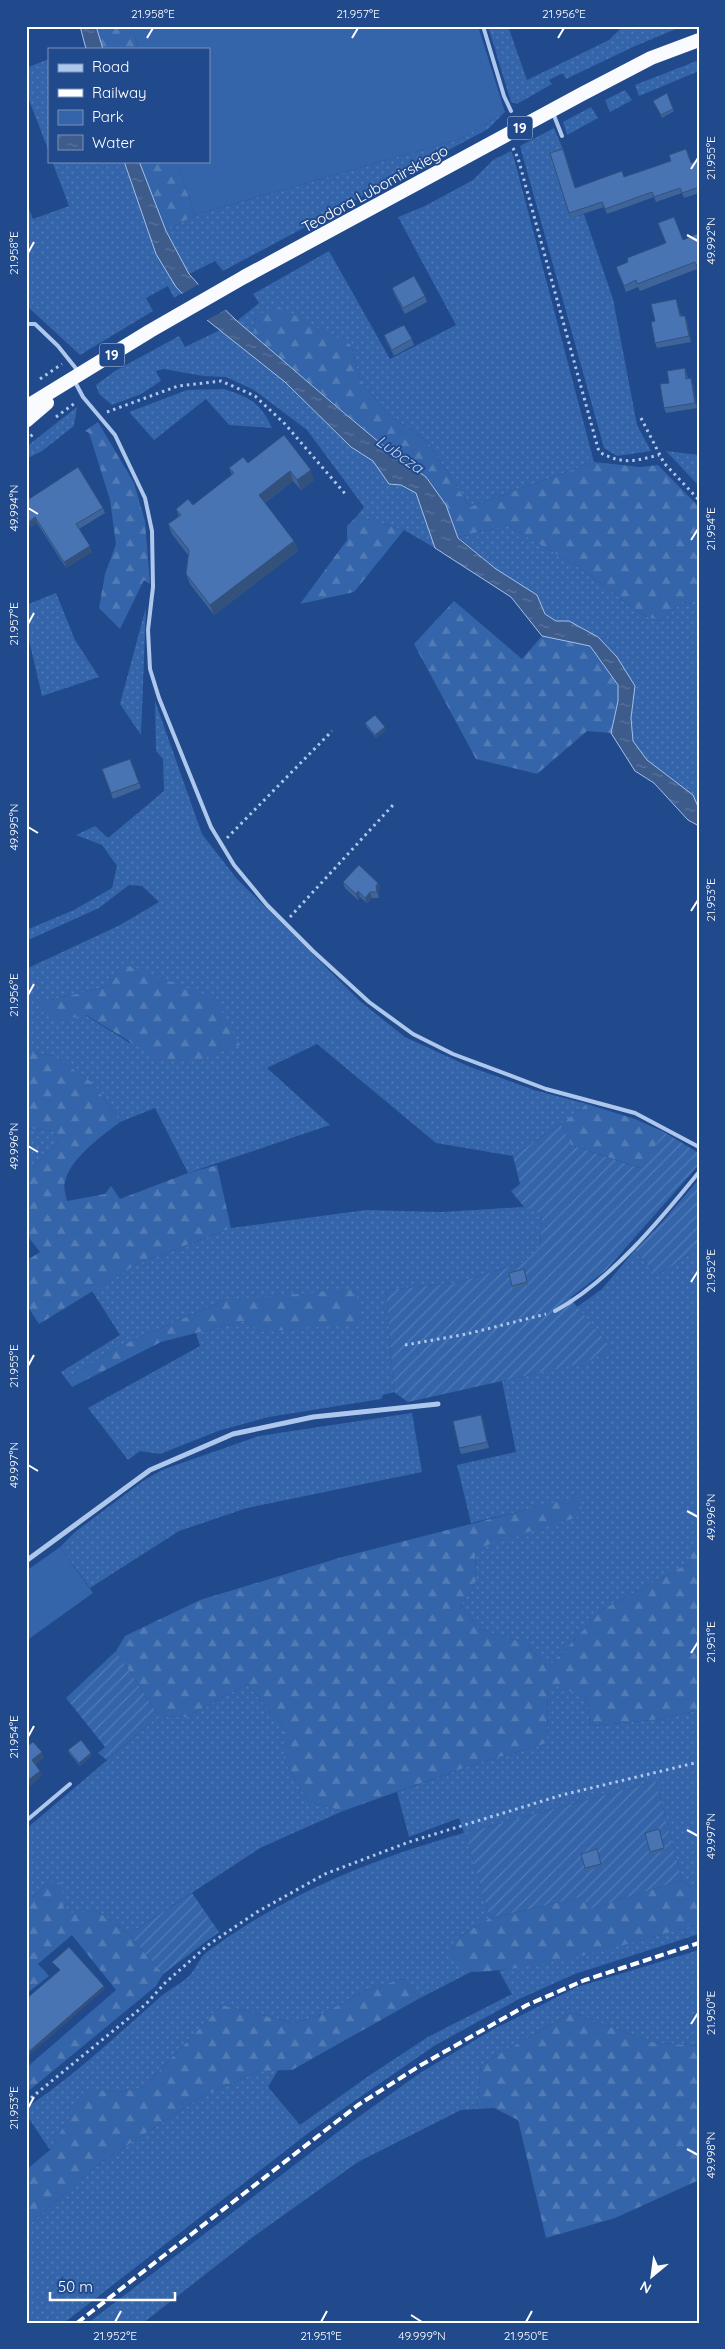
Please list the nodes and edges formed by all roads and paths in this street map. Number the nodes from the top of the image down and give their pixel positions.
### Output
1 (483, 26) edge
2 (699, 40) edge
3 (552, 110) junction
4 (511, 111) dead end
5 (562, 136) dead end
6 (512, 146) dead end
7 (26, 324) edge
8 (68, 359) junction
9 (77, 377) junction
10 (34, 383) dead end
11 (26, 408) edge
12 (99, 414) junction
13 (641, 418) dead end
14 (26, 421) edge
15 (659, 455) junction
16 (347, 496) dead end
17 (699, 500) edge
18 (332, 731) dead end
19 (394, 805) dead end
20 (222, 844) junction
21 (284, 923) junction
22 (699, 1147) edge
23 (699, 1172) edge
24 (555, 1311) joint
25 (405, 1345) dead end
26 (438, 1404) dead end
27 (26, 1561) edge
28 (699, 1762) edge
29 (70, 1784) dead end
30 (26, 1821) edge
31 (26, 2102) edge

1 - 4 lane
2 - 3 highway, Teodora Lubomirskiego / 19
3 - 5 lane
3 - 9 highway, Teodora Lubomirskiego / 19
6 - 15 path
7 - 8 lane
8 - 9 lane
8 - 10 path
9 - 11 highway, 19
9 - 12 lane
9 - 14 highway, 19
12 - 16 path
12 - 20 lane
13 - 15 path
15 - 17 path
18 - 20 path
19 - 21 path
20 - 21 lane
21 - 22 lane
23 - 24 lane
24 - 25 path
26 - 27 street
28 - 31 path
29 - 30 lane

